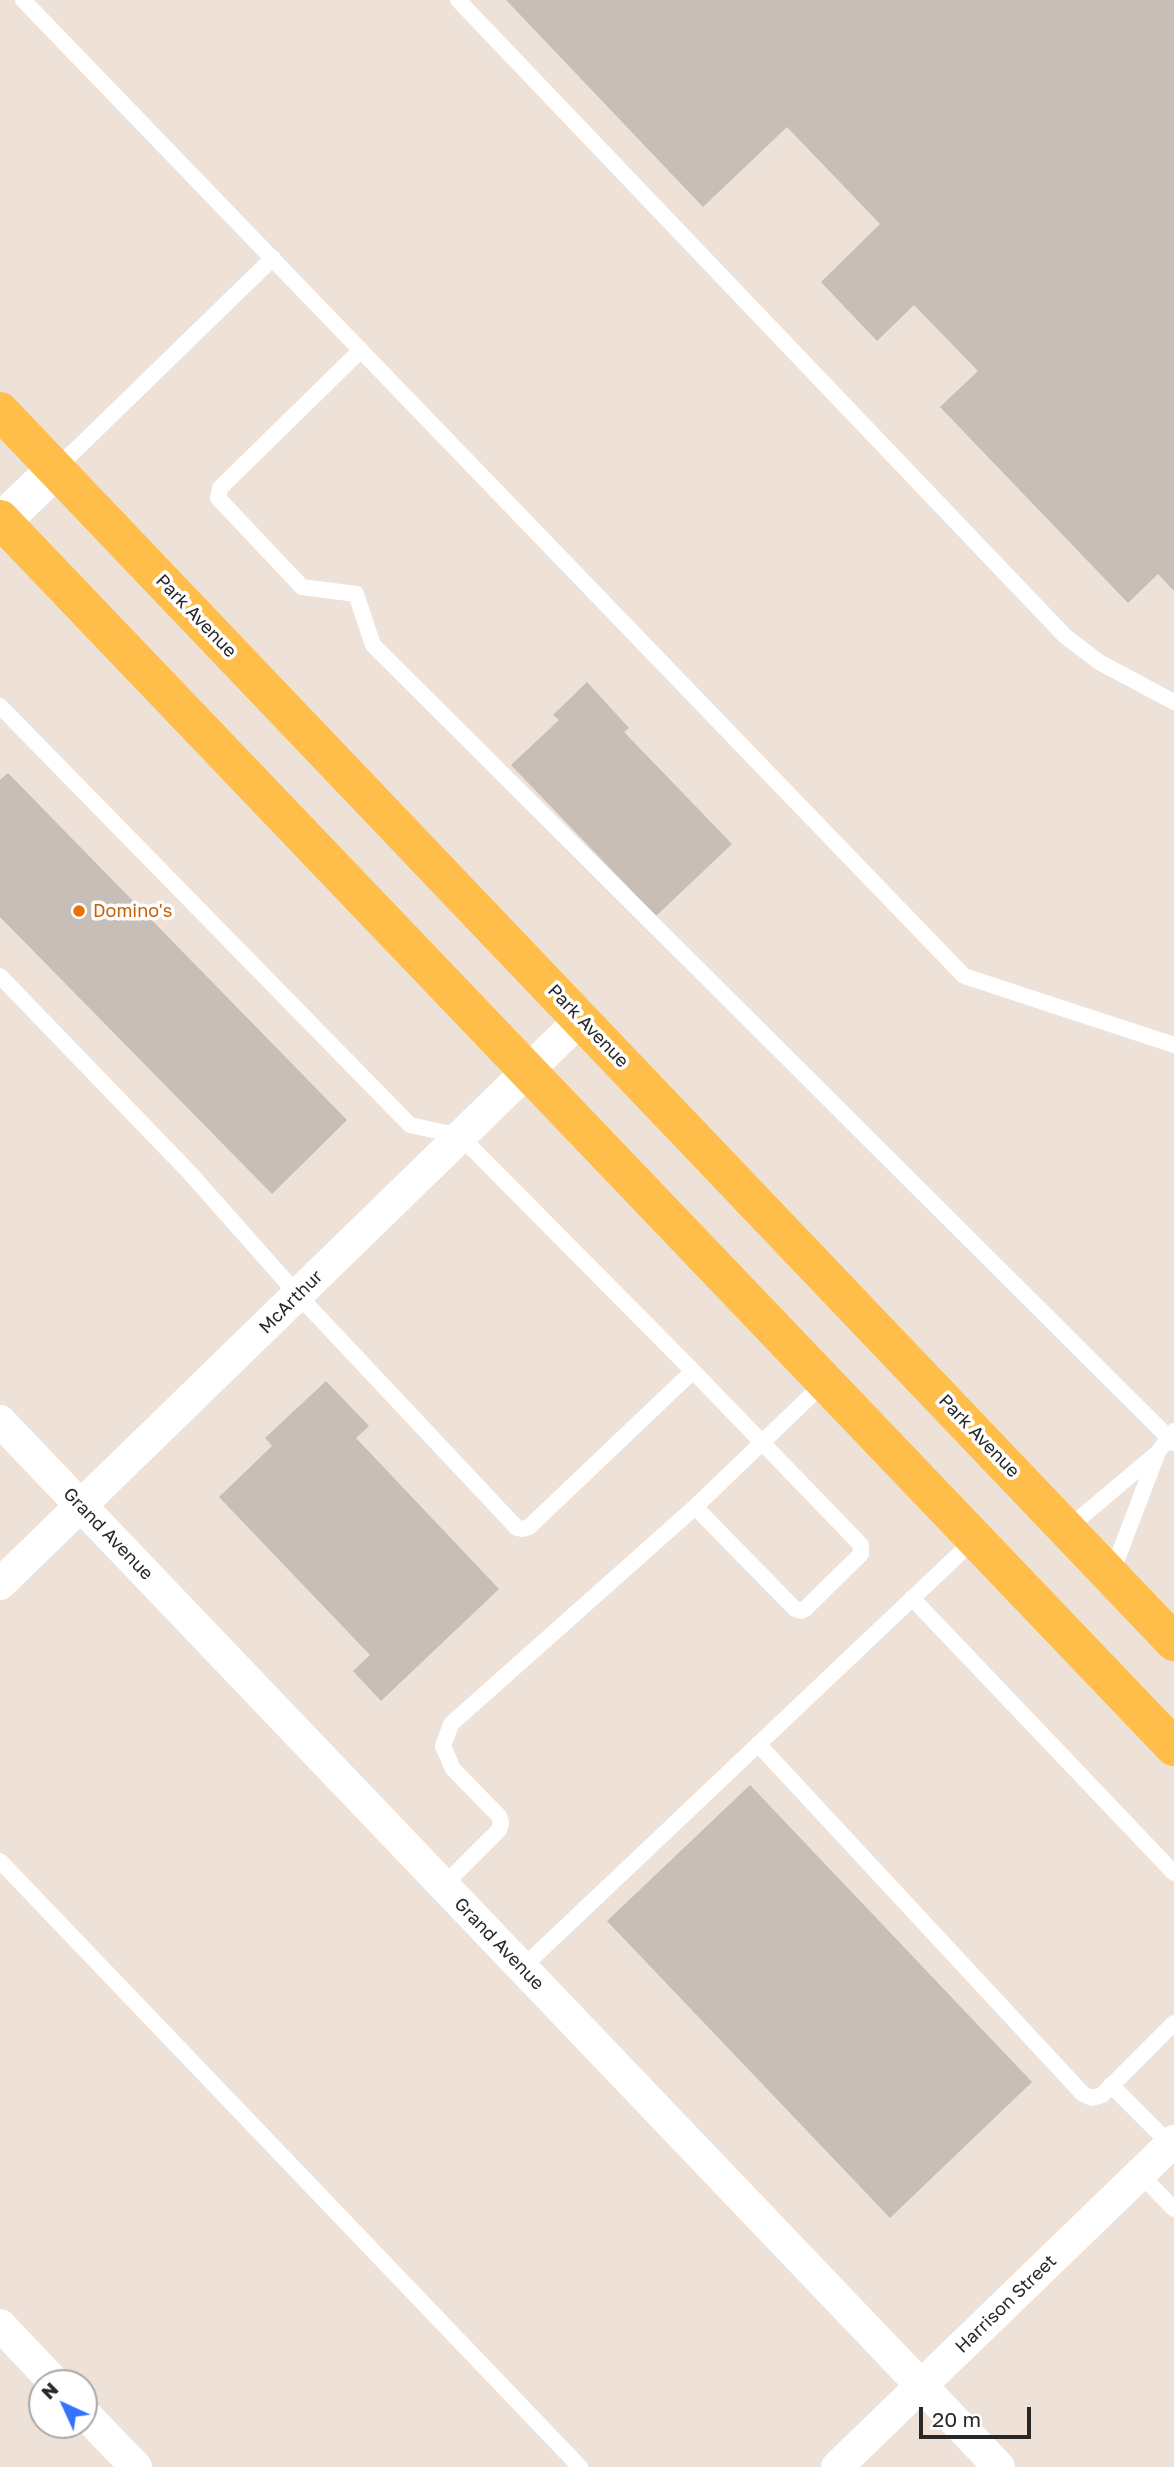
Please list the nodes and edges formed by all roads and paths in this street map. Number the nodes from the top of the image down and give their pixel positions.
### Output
1 (23, 0) edge
2 (458, 0) edge
3 (273, 258) junction
4 (362, 350) junction
5 (0, 411) edge
6 (56, 469) junction
7 (1, 521) edge
8 (1174, 702) edge
9 (0, 706) edge
10 (0, 976) edge
11 (581, 1018) junction
12 (1174, 1045) edge
13 (527, 1070) junction
14 (460, 1136) junction
15 (298, 1295) junction
16 (693, 1371) junction
17 (825, 1382) junction
18 (0, 1421) edge
19 (1172, 1437) edge
20 (761, 1442) junction
21 (1158, 1452) junction
22 (81, 1506) junction
23 (695, 1507) junction
24 (1067, 1529) junction
25 (975, 1538) junction
26 (1111, 1576) junction
27 (0, 1584) edge
28 (912, 1598) junction
29 (1174, 1642) edge
30 (758, 1744) junction
31 (1174, 1747) edge
32 (0, 1861) edge
33 (1174, 1873) edge
34 (443, 1886) junction
35 (522, 1968) junction
36 (1174, 2023) edge
37 (1111, 2085) junction
38 (1172, 2143) edge
39 (1140, 2174) junction
40 (1174, 2209) edge
41 (0, 2325) edge
42 (42, 2369) edge
43 (921, 2386) junction
44 (98, 2428) edge
45 (136, 2467) edge
46 (580, 2467) edge
47 (837, 2467) edge
48 (999, 2467) edge

1 - 3 lane
2 - 8 lane
3 - 4 lane
3 - 6 lane
4 - 12 lane
4 - 19 lane
5 - 6 main road, Park Avenue
6 - 7 street
6 - 11 main road, Park Avenue
7 - 13 main road
9 - 14 lane
10 - 15 lane
11 - 13 street, McArthur
11 - 24 main road, Park Avenue
13 - 14 street, McArthur
13 - 17 main road
14 - 15 street, McArthur
14 - 16 lane
15 - 16 lane
15 - 22 street, McArthur
16 - 20 lane
17 - 20 lane
17 - 25 main road
18 - 22 street, Grand Avenue
19 - 21 lane
20 - 23 lane
20 - 23 lane
21 - 24 lane
21 - 26 lane
22 - 27 street, McArthur
22 - 34 street, Grand Avenue
23 - 34 lane
24 - 26 main road, Park Avenue
25 - 28 lane
25 - 31 main road
26 - 29 main road, Park Avenue
28 - 30 lane
28 - 33 lane
30 - 35 lane
30 - 37 lane
32 - 46 lane
34 - 35 street, Grand Avenue
35 - 43 street, Grand Avenue
36 - 37 lane
37 - 38 lane
38 - 39 street, Harrison Street
39 - 40 lane
39 - 43 street, Harrison Street
41 - 42 street
43 - 47 street, Harrison Street
43 - 48 street, Grand Avenue
44 - 45 street

